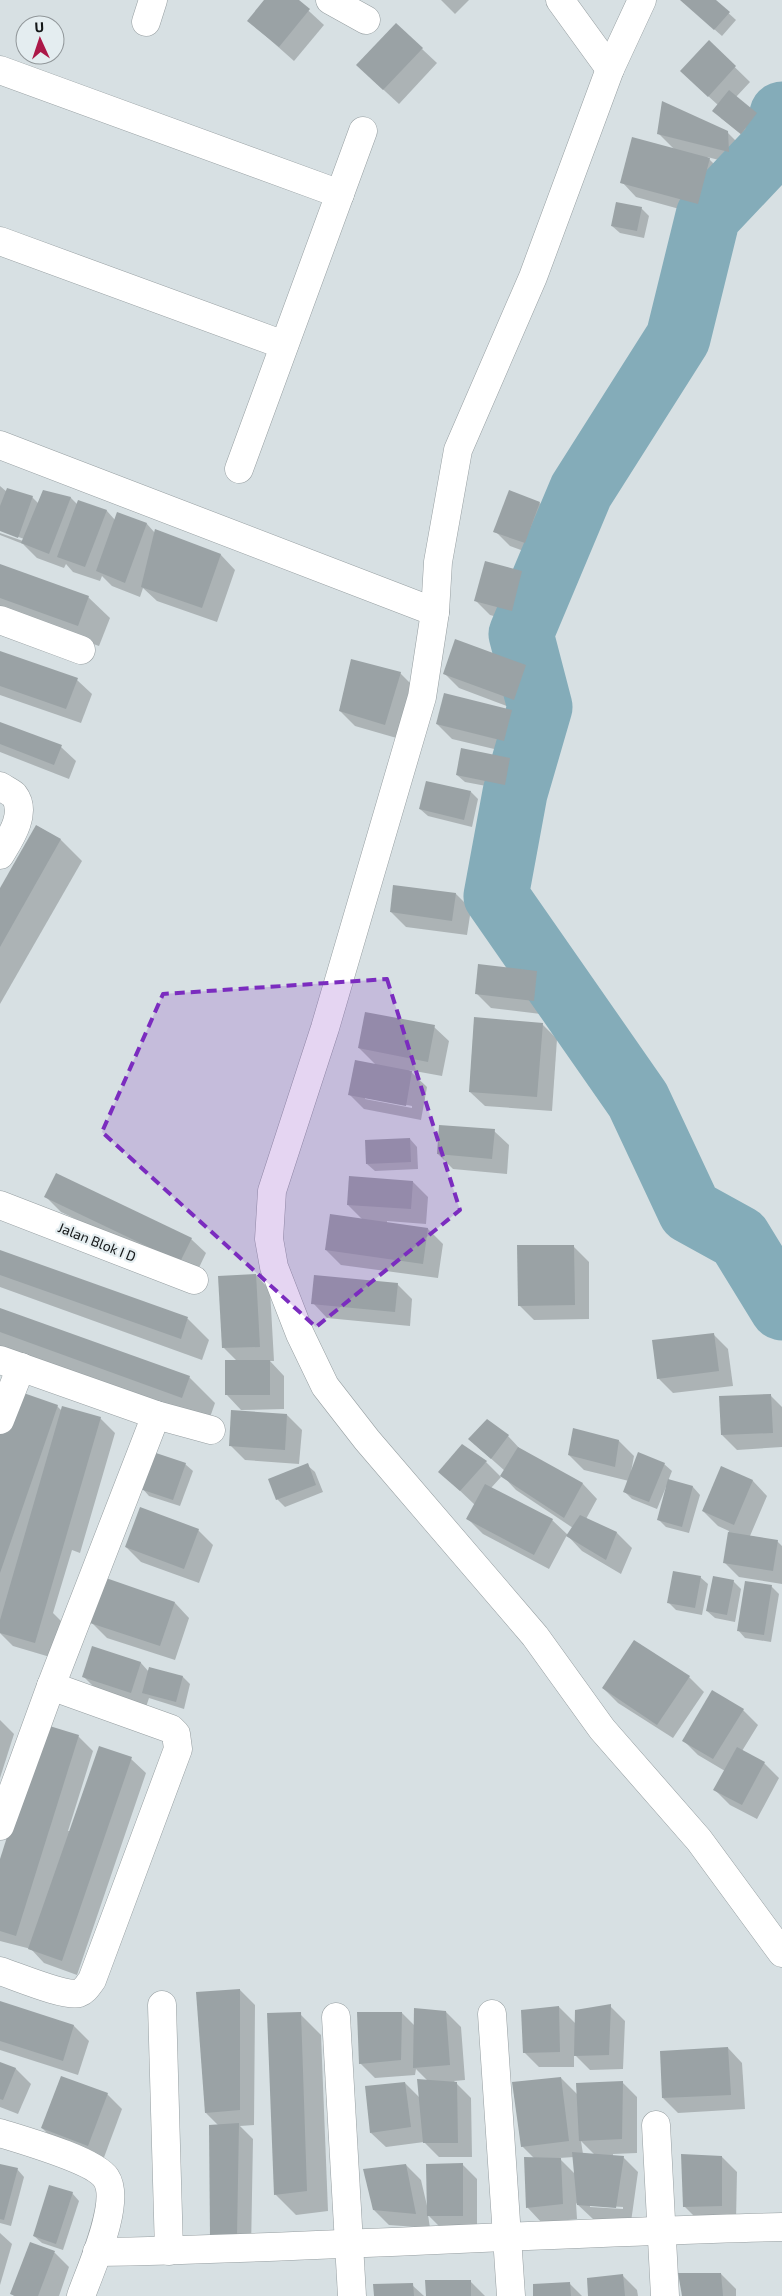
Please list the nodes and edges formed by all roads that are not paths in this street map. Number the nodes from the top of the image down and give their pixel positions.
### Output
1 (330, 0) edge
2 (560, 0) edge
3 (642, 0) edge
4 (366, 20) dead end
5 (610, 69) junction
6 (0, 70) edge
7 (363, 131) dead end
8 (340, 194) junction
9 (0, 240) edge
10 (284, 345) junction
11 (0, 445) edge
12 (240, 469) dead end
13 (435, 612) junction
14 (0, 620) edge
15 (81, 650) dead end
16 (0, 786) edge
17 (0, 855) edge
18 (7, 1205) edge
19 (194, 1280) dead end
20 (10, 1364) edge
21 (156, 1415) junction
22 (0, 1420) edge
23 (211, 1430) dead end
24 (51, 1686) junction
25 (0, 1826) edge
26 (782, 1953) edge
27 (0, 1971) edge
28 (162, 2005) dead end
29 (492, 2014) dead end
30 (336, 2017) dead end
31 (656, 2125) dead end
32 (0, 2133) edge
33 (782, 2227) edge
34 (662, 2230) junction
35 (507, 2237) junction
36 (350, 2245) junction
37 (169, 2251) junction
38 (96, 2252) junction
39 (81, 2296) edge
40 (352, 2296) edge
41 (511, 2296) edge
42 (665, 2296) edge

1 - 4 street
2 - 5 street
3 - 5 street
5 - 13 street
6 - 8 street
7 - 8 street
8 - 10 street
9 - 10 street
10 - 12 street
11 - 13 street
13 - 26 street
14 - 15 street
16 - 17 street
18 - 19 street, Jalan Blok I D
20 - 21 street
20 - 22 street
21 - 23 street
21 - 24 street
24 - 25 street
24 - 27 street
28 - 37 street
29 - 35 street
30 - 36 street
31 - 34 street
32 - 38 street
33 - 34 street
34 - 35 street
34 - 42 street
35 - 36 street
35 - 41 street
36 - 37 street
36 - 40 street
37 - 38 street
38 - 39 street

